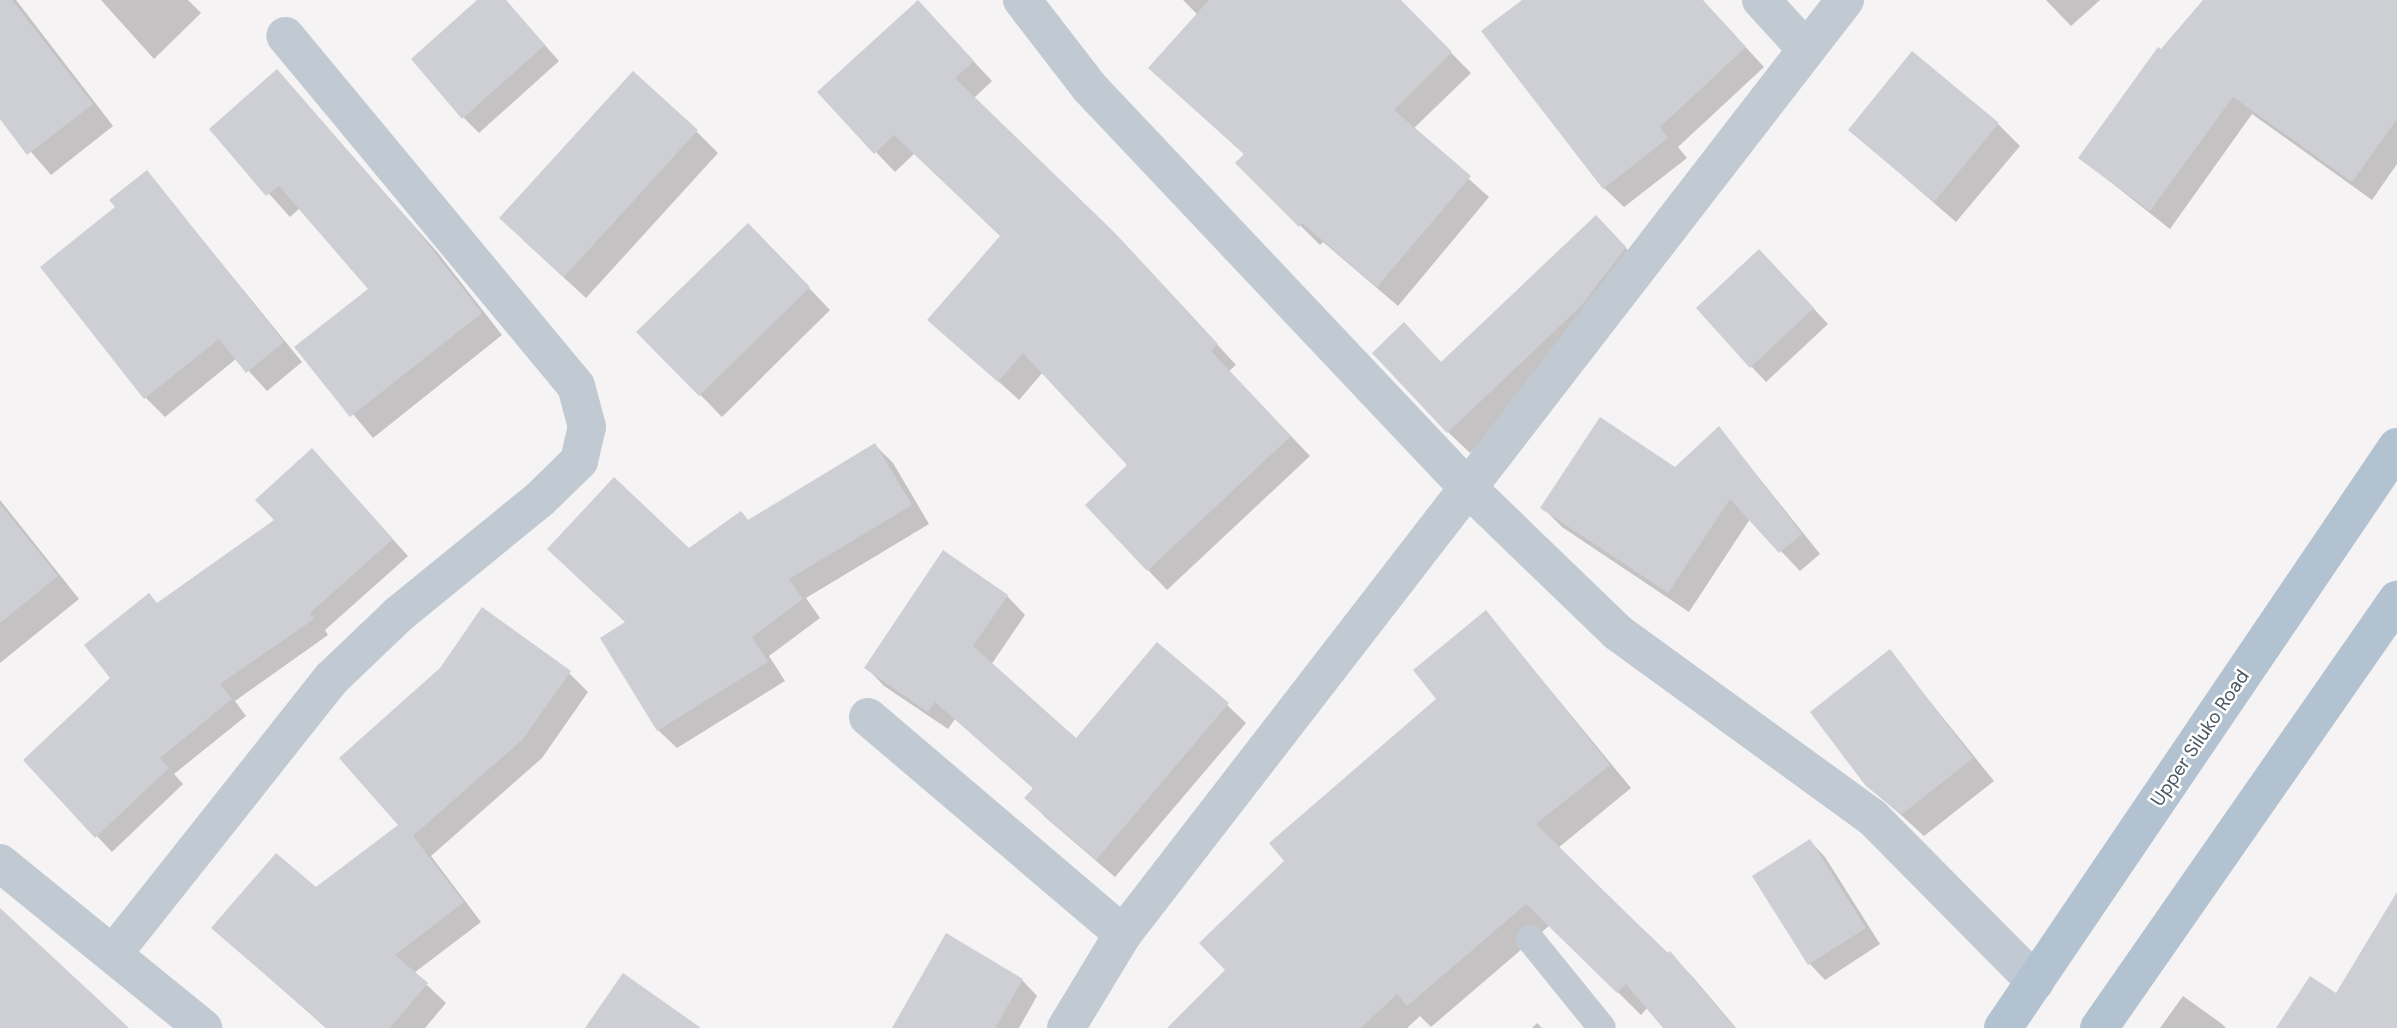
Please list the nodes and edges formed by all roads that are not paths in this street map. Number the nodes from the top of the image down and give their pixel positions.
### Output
1 (1022, 0) edge
2 (1761, 0) edge
3 (1845, 0) edge
4 (285, 36) dead end
5 (1805, 48) junction
6 (2397, 447) edge
7 (1467, 487) junction
8 (2397, 600) edge
9 (868, 717) dead end
10 (0, 863) edge
11 (1124, 934) junction
12 (1530, 939) dead end
13 (113, 954) junction
14 (2035, 982) junction
15 (203, 1028) edge
16 (1066, 1028) edge
17 (1602, 1028) edge
18 (2003, 1028) edge
19 (2099, 1028) edge

1 - 7 street
2 - 5 street
3 - 5 street
4 - 13 street
5 - 7 street
6 - 14 main road, Upper Siluko Road
7 - 11 street
7 - 14 street
8 - 19 main road
9 - 11 street
10 - 13 street
11 - 16 street
12 - 17 lane
13 - 15 street
14 - 18 main road, Upper Siluko Road

